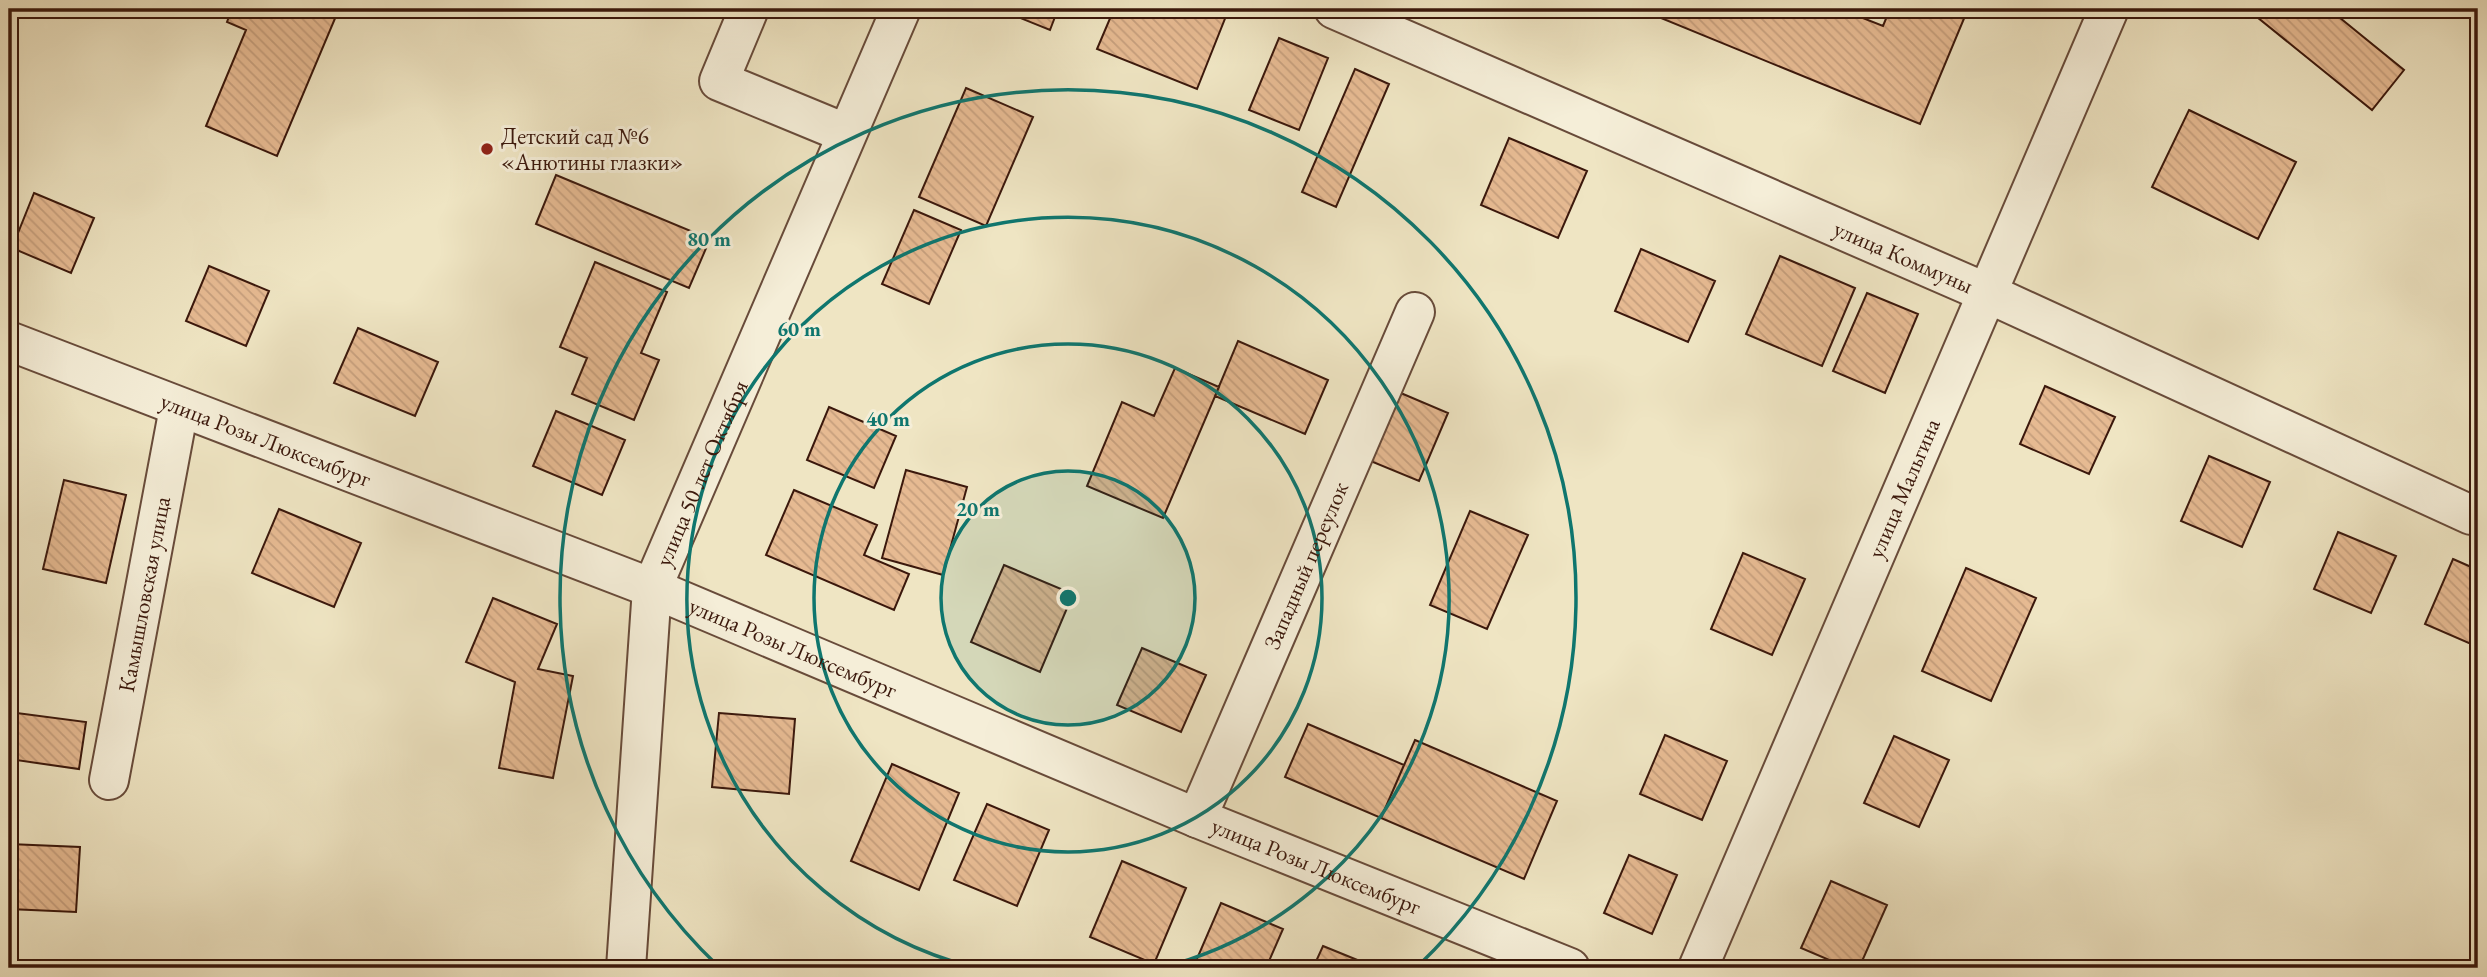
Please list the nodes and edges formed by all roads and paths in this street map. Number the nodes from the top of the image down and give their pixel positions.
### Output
1 (749, 9) edge
2 (901, 9) edge
3 (1334, 9) edge
4 (2109, 9) edge
5 (845, 134) junction
6 (1987, 293) junction
7 (1416, 312) dead end
8 (9, 341) edge
9 (179, 408) junction
10 (2471, 516) dead end
11 (652, 588) junction
12 (109, 780) dead end
13 (1197, 818) junction
14 (626, 968) edge
15 (1570, 968) edge
16 (1698, 968) edge

1 - 5 street
2 - 5 street, улица 50 лет Октября
3 - 6 street, улица Коммуны
4 - 6 street, улица Мальгина
5 - 11 street, улица 50 лет Октября
6 - 10 street, улица Коммуны
6 - 16 street, улица Мальгина
7 - 13 street, Западный переулок
8 - 9 street, улица Розы Люксембург
9 - 11 street, улица Розы Люксембург
9 - 12 street, Камышловская улица
11 - 13 street, улица Розы Люксембург
11 - 14 street, улица 50 лет Октября
13 - 15 street, улица Розы Люксембург

